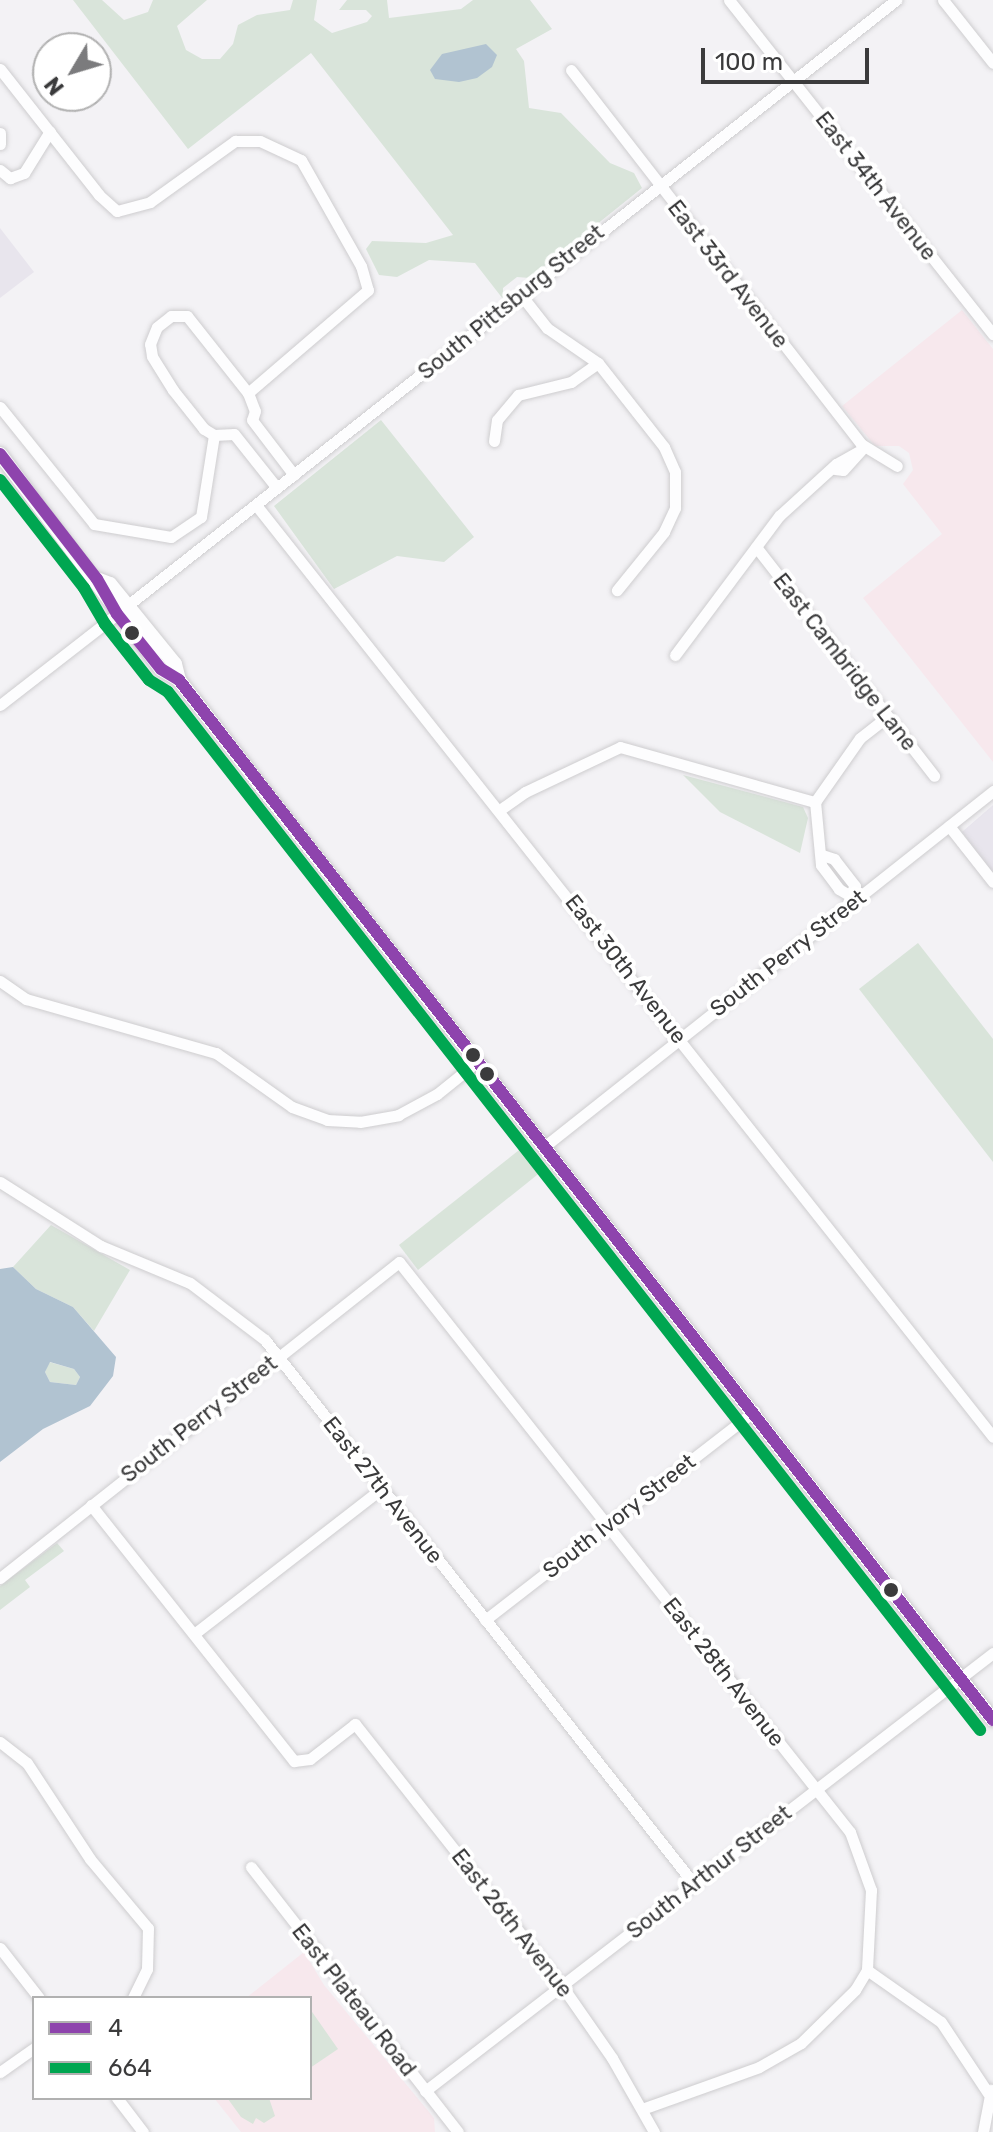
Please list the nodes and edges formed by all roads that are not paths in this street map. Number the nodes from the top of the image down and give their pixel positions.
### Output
1 (729, 0) edge
2 (896, 0) edge
3 (943, 0) edge
4 (993, 63) edge
5 (0, 69) edge
6 (571, 70) dead end
7 (791, 79) junction
8 (50, 131) junction
9 (0, 133) edge
10 (0, 144) edge
11 (0, 170) edge
12 (659, 185) junction
13 (521, 295) junction
14 (993, 334) edge
15 (598, 363) junction
16 (248, 393) junction
17 (0, 407) edge
18 (252, 420) junction
19 (234, 434) junction
20 (214, 435) junction
21 (494, 441) dead end
22 (862, 449) junction
23 (0, 454) edge
24 (897, 466) dead end
25 (294, 475) junction
26 (277, 488) junction
27 (256, 505) junction
28 (756, 547) junction
29 (617, 590) dead end
30 (123, 610) junction
31 (675, 655) dead end
32 (0, 705) edge
33 (886, 718) junction
34 (934, 776) dead end
35 (993, 791) edge
36 (815, 802) junction
37 (501, 809) junction
38 (949, 826) junction
39 (993, 882) edge
40 (854, 896) junction
41 (0, 981) edge
42 (680, 1039) junction
43 (478, 1061) junction
44 (545, 1146) junction
45 (0, 1182) edge
46 (399, 1262) joint
47 (278, 1357) junction
48 (754, 1411) junction
49 (993, 1437) edge
50 (382, 1488) junction
51 (91, 1505) junction
52 (608, 1525) junction
53 (0, 1578) edge
54 (485, 1620) junction
55 (194, 1634) junction
56 (993, 1653) edge
57 (963, 1677) junction
58 (993, 1709) edge
59 (993, 1720) edge
60 (0, 1742) edge
61 (817, 1789) junction
62 (251, 1867) dead end
63 (694, 1884) junction
64 (0, 1948) edge
65 (867, 1970) junction
66 (562, 1986) junction
67 (37, 1996) edge
68 (134, 1996) edge
69 (32, 2049) edge
70 (0, 2072) edge
71 (990, 2090) edge
72 (425, 2091) junction
73 (119, 2100) edge
74 (642, 2109) junction
75 (143, 2132) edge
76 (458, 2132) edge
77 (654, 2132) edge
78 (983, 2132) edge

1 - 7 street, East 34th Avenue
2 - 7 street, South Pittsburg Street
3 - 4 street
5 - 8 street
6 - 12 street, East 33rd Avenue
7 - 12 street, South Pittsburg Street
7 - 14 street, East 34th Avenue
8 - 11 street
8 - 16 street
9 - 10 street
12 - 13 street, South Pittsburg Street
12 - 22 street, East 33rd Avenue
13 - 15 street
13 - 25 street, South Pittsburg Street
15 - 21 street
15 - 29 street
16 - 18 street
16 - 20 street
17 - 20 street
18 - 19 street
18 - 25 street
19 - 20 street
19 - 26 street
22 - 24 street, East 33rd Avenue
22 - 28 street
23 - 30 main road
25 - 26 street, South Pittsburg Street
26 - 27 street, South Pittsburg Street
27 - 30 street, South Pittsburg Street
27 - 37 street, East 30th Avenue
28 - 31 street
28 - 33 street, East Cambridge Lane
30 - 32 street, South Pittsburg Street
30 - 43 main road
33 - 34 street, East Cambridge Lane
33 - 36 street
35 - 38 street, South Perry Street
36 - 37 street
36 - 40 street
37 - 42 street, East 30th Avenue
38 - 39 street
38 - 40 street, South Perry Street
40 - 42 street, South Perry Street
41 - 43 street
42 - 44 street, South Perry Street
42 - 49 street, East 30th Avenue
43 - 44 main road
44 - 48 main road
45 - 47 street, East 27th Avenue
46 - 47 street, South Perry Street
46 - 52 street, East 28th Avenue
47 - 50 street, East 27th Avenue
47 - 51 street, South Perry Street
48 - 52 street, South Ivory Street
48 - 57 main road
50 - 54 street, East 27th Avenue
50 - 55 street
51 - 53 street, South Perry Street
51 - 55 street
52 - 54 street, South Ivory Street
52 - 61 street, East 28th Avenue
54 - 63 street, East 27th Avenue
55 - 66 street, East 26th Avenue
56 - 57 street, South Arthur Street
57 - 58 main road
57 - 59 main road
57 - 61 street, South Arthur Street
60 - 68 street
61 - 63 street, South Arthur Street
61 - 65 street, East 28th Avenue
62 - 72 street, East Plateau Road
63 - 66 street, South Arthur Street
64 - 67 street
65 - 71 street
65 - 74 street
66 - 72 street, South Arthur Street
66 - 74 street, East 26th Avenue
69 - 70 street
71 - 78 street
72 - 76 street, East Plateau Road
73 - 75 street
74 - 77 street, East 26th Avenue

